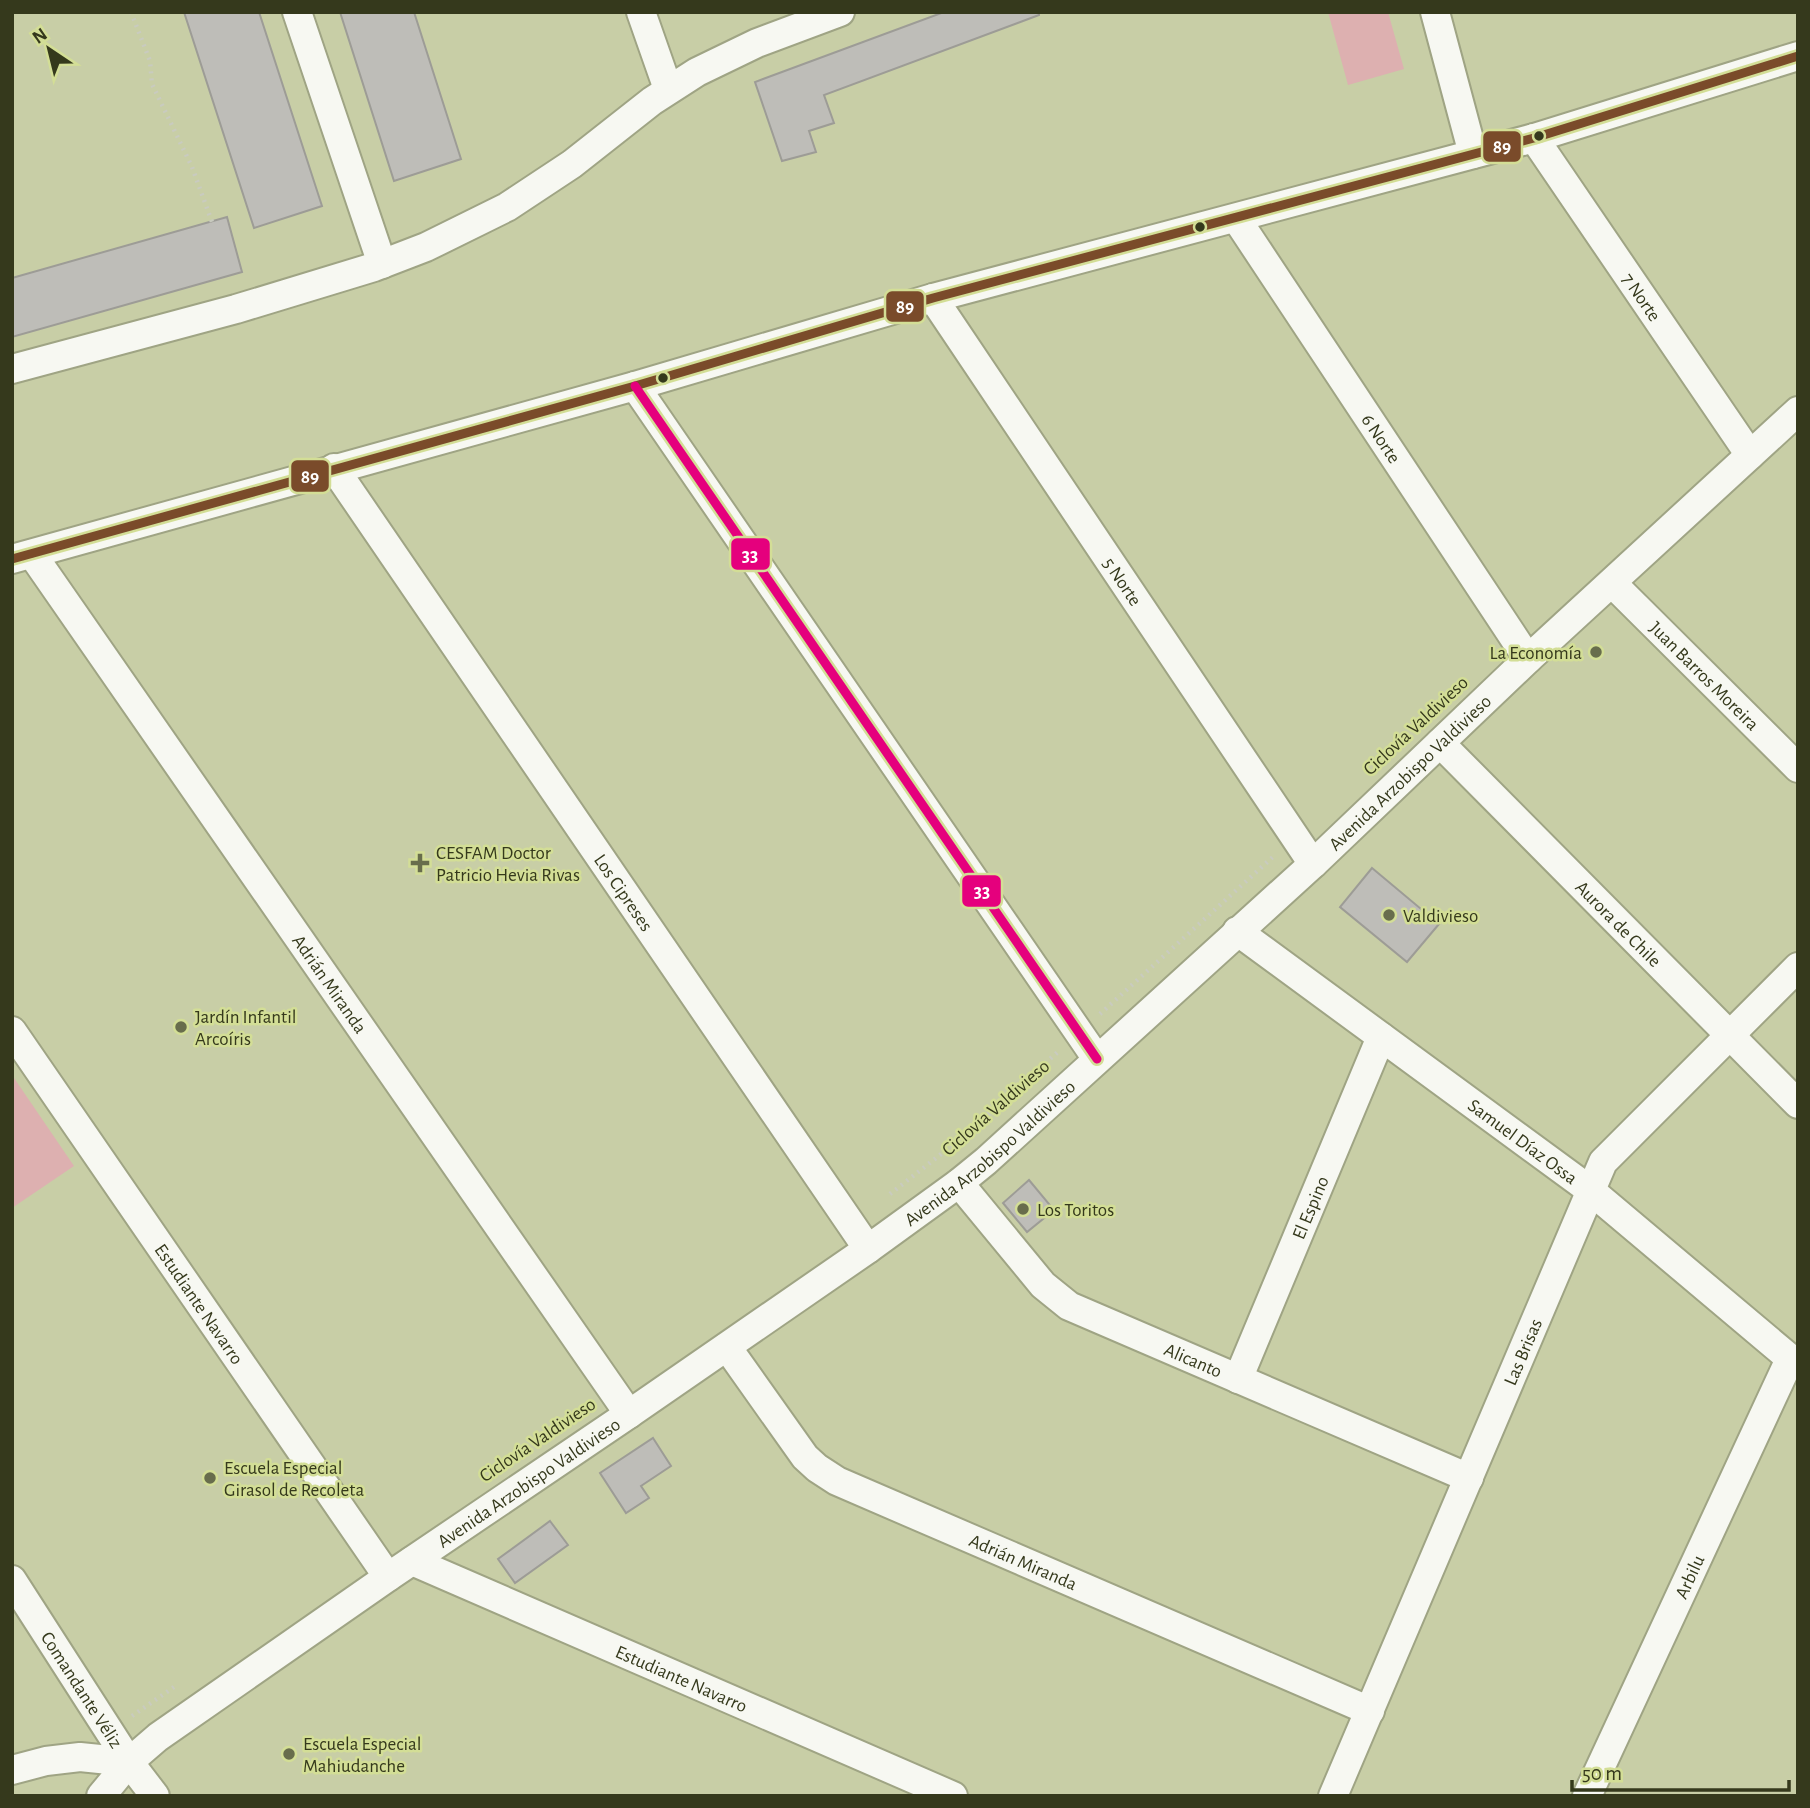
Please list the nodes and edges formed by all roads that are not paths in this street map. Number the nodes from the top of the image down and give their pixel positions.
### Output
1 (298, 12) edge
2 (642, 12) edge
3 (840, 12) edge
4 (1435, 12) edge
5 (1798, 56) edge
6 (668, 89) junction
7 (1534, 138) junction
8 (1473, 154) junction
9 (1236, 218) junction
10 (382, 264) junction
11 (933, 298) junction
12 (12, 369) edge
13 (635, 386) junction
14 (1798, 411) edge
15 (1750, 455) junction
16 (334, 468) junction
17 (22, 556) edge
18 (1612, 583) junction
19 (1528, 659) junction
20 (1440, 743) junction
21 (1798, 768) edge
22 (1313, 864) junction
23 (1237, 931) junction
24 (1798, 967) edge
25 (12, 1031) edge
26 (1730, 1035) junction
27 (1381, 1037) junction
28 (1097, 1059) junction
29 (1798, 1104) edge
30 (958, 1182) junction
31 (1590, 1190) junction
32 (868, 1249) junction
33 (727, 1347) junction
34 (1794, 1362) edge
35 (1238, 1379) junction
36 (629, 1414) junction
37 (1469, 1478) junction
38 (412, 1560) junction
39 (388, 1577) junction
40 (12, 1580) edge
41 (1370, 1711) junction
42 (129, 1762) junction
43 (12, 1770) edge
44 (101, 1796) edge
45 (155, 1796) edge
46 (953, 1796) edge
47 (1333, 1796) edge
48 (1587, 1796) edge

1 - 10 street
2 - 6 street
3 - 6 street
4 - 8 street
5 - 7 street
6 - 10 street
7 - 8 street
7 - 15 street, 7 Norte
8 - 9 street
9 - 11 street
9 - 19 street, 6 Norte
10 - 12 street
11 - 13 street
11 - 22 street, 5 Norte
13 - 16 street
13 - 28 street
14 - 15 street, Avenida Arzobispo Valdivieso
15 - 18 street, Avenida Arzobispo Valdivieso
16 - 17 street
16 - 32 street, Los Cipreses
17 - 36 street, Adrián Miranda
18 - 19 street, Avenida Arzobispo Valdivieso
18 - 21 street, Juan Barros Moreira
19 - 20 street, Avenida Arzobispo Valdivieso
20 - 22 street, Avenida Arzobispo Valdivieso
20 - 26 street, Aurora de Chile
22 - 23 street, Avenida Arzobispo Valdivieso
23 - 27 street, Samuel Díaz Ossa
23 - 28 street, Avenida Arzobispo Valdivieso
24 - 26 street, Las Brisas
25 - 39 street, Estudiante Navarro
26 - 29 street, Aurora de Chile
26 - 31 street, Las Brisas
27 - 31 street, Samuel Díaz Ossa
27 - 35 street, El Espino
28 - 30 street, Avenida Arzobispo Valdivieso
30 - 32 street, Avenida Arzobispo Valdivieso
30 - 35 street, Alicanto
31 - 34 street, Samuel Díaz Ossa
31 - 37 street, Las Brisas
32 - 33 street, Avenida Arzobispo Valdivieso
33 - 36 street, Avenida Arzobispo Valdivieso
33 - 41 street, Adrián Miranda
34 - 48 street, Arbilu
35 - 37 street, Alicanto
36 - 38 street, Avenida Arzobispo Valdivieso
37 - 41 street, Las Brisas
38 - 39 street, Avenida Arzobispo Valdivieso
38 - 46 street, Estudiante Navarro
39 - 42 street, Avenida Arzobispo Valdivieso
40 - 42 street, Comandante Véliz
41 - 47 street, Las Brisas
42 - 43 street
42 - 44 street, Avenida Arzobispo Valdivieso
42 - 45 street, Comandante Véliz

